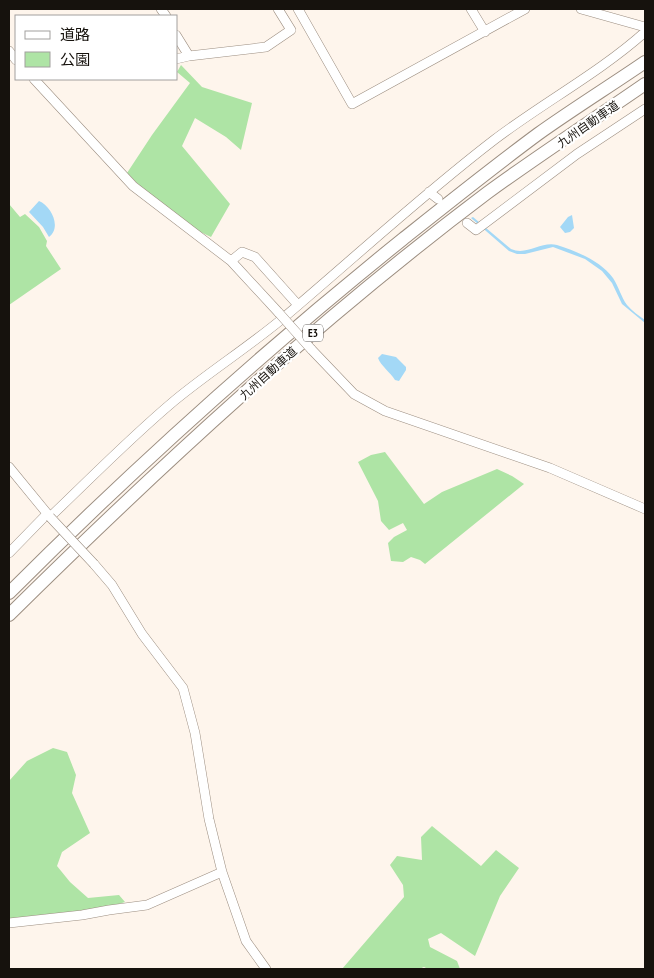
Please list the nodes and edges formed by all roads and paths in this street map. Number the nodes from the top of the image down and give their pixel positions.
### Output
1 (278, 9) edge
2 (298, 9) edge
3 (471, 9) edge
4 (525, 9) edge
5 (581, 9) edge
6 (645, 27) edge
7 (485, 32) junction
8 (645, 32) edge
9 (178, 38) edge
10 (188, 56) junction
11 (178, 58) edge
12 (645, 62) edge
13 (35, 80) edge
14 (645, 84) edge
15 (645, 110) edge
16 (429, 192) junction
17 (438, 198) dead end
18 (467, 223) dead end
19 (231, 261) junction
20 (298, 305) junction
21 (9, 467) edge
22 (645, 509) edge
23 (48, 515) junction
24 (9, 553) edge
25 (9, 593) edge
26 (9, 615) edge
27 (222, 872) junction
28 (9, 923) edge
29 (266, 969) edge

1 - 10 street
2 - 7 street
3 - 7 street
4 - 7 street
5 - 6 street
8 - 16 street
9 - 10 street
10 - 11 street
12 - 25 highway, 九州自動車道 / E3
13 - 19 street
14 - 26 highway, 九州自動車道 / E3
15 - 18 street
16 - 17 street
16 - 20 street
19 - 20 street
19 - 22 street, bridge
20 - 23 street
21 - 23 street
23 - 24 street
23 - 27 street, bridge
27 - 28 street
27 - 29 street

